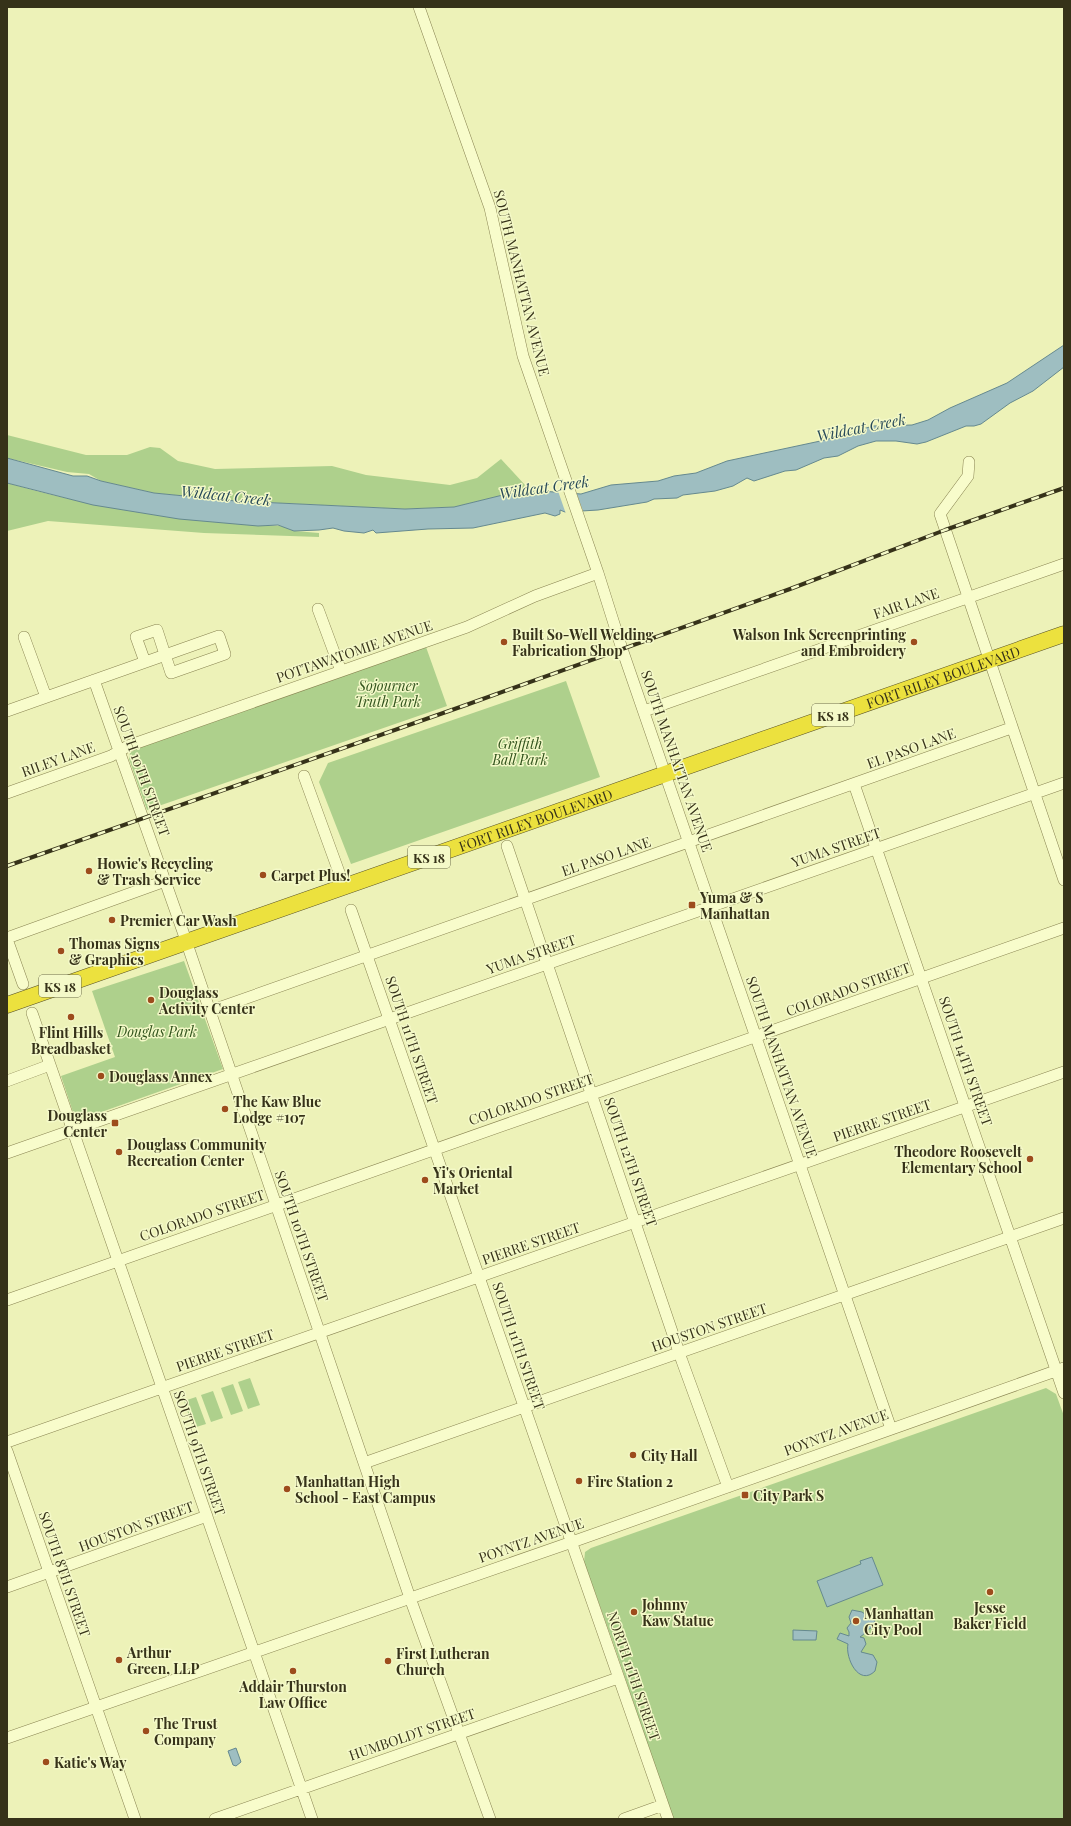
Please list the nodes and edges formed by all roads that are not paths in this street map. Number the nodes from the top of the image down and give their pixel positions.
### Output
1 (419, 7) edge
2 (969, 462) dead end
3 (1064, 564) edge
4 (598, 573) junction
5 (967, 598) junction
6 (318, 609) dead end
7 (1064, 634) edge
8 (24, 637) dead end
9 (165, 655) junction
10 (989, 661) junction
11 (145, 662) junction
12 (341, 671) junction
13 (94, 680) junction
14 (46, 697) junction
15 (7, 711) edge
16 (644, 711) junction
17 (1011, 728) junction
18 (119, 751) junction
19 (665, 775) junction
20 (304, 776) dead end
21 (1064, 783) edge
22 (854, 784) junction
23 (7, 793) edge
24 (1034, 793) junction
25 (689, 843) junction
26 (507, 846) dead end
27 (876, 849) junction
28 (1064, 880) edge
29 (165, 881) junction
30 (344, 886) junction
31 (525, 900) junction
32 (711, 907) junction
33 (351, 910) dead end
34 (1064, 928) edge
35 (7, 938) edge
36 (186, 942) junction
37 (367, 957) junction
38 (547, 965) junction
39 (921, 978) junction
40 (23, 984) dead end
41 (7, 1005) edge
42 (210, 1011) junction
43 (32, 1013) dead end
44 (388, 1019) junction
45 (756, 1037) junction
46 (50, 1065) junction
47 (1064, 1072) edge
48 (232, 1075) junction
49 (7, 1081) edge
50 (592, 1094) junction
51 (965, 1106) junction
52 (73, 1130) junction
53 (433, 1149) junction
54 (7, 1153) edge
55 (800, 1164) junction
56 (276, 1205) junction
57 (1064, 1218) edge
58 (636, 1222) junction
59 (1011, 1237) junction
60 (119, 1260) junction
61 (479, 1277) junction
62 (845, 1295) junction
63 (7, 1300) edge
64 (320, 1333) junction
65 (680, 1353) junction
66 (1060, 1369) edge
67 (162, 1388) junction
68 (1064, 1393) edge
69 (524, 1408) junction
70 (891, 1429) junction
71 (7, 1442) edge
72 (7, 1452) edge
73 (364, 1463) junction
74 (728, 1487) junction
75 (207, 1516) junction
76 (572, 1542) junction
77 (50, 1572) junction
78 (7, 1588) edge
79 (410, 1598) junction
80 (254, 1653) junction
81 (618, 1678) junction
82 (96, 1707) junction
83 (460, 1734) junction
84 (7, 1738) edge
85 (301, 1789) junction
86 (663, 1805) junction
87 (135, 1819) edge
88 (216, 1819) edge
89 (312, 1819) edge
90 (490, 1819) edge
91 (624, 1819) edge
92 (668, 1819) edge

1 - 4 street, SOUTH MANHATTAN AVENUE
2 - 5 street
3 - 5 street, FAIR LANE
4 - 12 street, POTTAWATOMIE AVENUE
4 - 16 street, SOUTH MANHATTAN AVENUE
5 - 10 street
5 - 16 street, FAIR LANE
6 - 12 street
7 - 10 highway, FORT RILEY BOULEVARD / KS 18
8 - 14 street
9 - 9 street
9 - 11 street
9 - 11 street
10 - 17 street
10 - 19 highway, FORT RILEY BOULEVARD / KS 18
11 - 13 street
12 - 18 street, POTTAWATOMIE AVENUE
13 - 14 street
13 - 18 street, SOUTH 10TH STREET
14 - 15 street
16 - 19 street, SOUTH MANHATTAN AVENUE
17 - 22 street, EL PASO LANE
17 - 24 street
18 - 23 street, RILEY LANE
18 - 29 street, SOUTH 10TH STREET
19 - 25 street, SOUTH MANHATTAN AVENUE
19 - 30 highway, FORT RILEY BOULEVARD / KS 18
20 - 30 street
21 - 24 street, YUMA STREET
22 - 25 street, EL PASO LANE
22 - 27 street, SOUTH 14TH STREET
24 - 27 street, YUMA STREET
24 - 28 street
25 - 31 street, EL PASO LANE
25 - 32 street, SOUTH MANHATTAN AVENUE
26 - 31 street, SOUTH 12TH STREET
27 - 32 street, YUMA STREET
27 - 39 street, SOUTH 14TH STREET
29 - 35 street
29 - 36 street, SOUTH 10TH STREET
30 - 36 highway, FORT RILEY BOULEVARD / KS 18
31 - 37 street, EL PASO LANE
31 - 38 street, SOUTH 12TH STREET
32 - 38 street, YUMA STREET
32 - 45 street, SOUTH MANHATTAN AVENUE
33 - 37 street, SOUTH 11TH STREET
34 - 39 street, COLORADO STREET
35 - 40 street
36 - 41 highway, FORT RILEY BOULEVARD / KS 18
36 - 42 street, SOUTH 10TH STREET
37 - 42 street, EL PASO LANE
37 - 44 street, SOUTH 11TH STREET
38 - 44 street, YUMA STREET
38 - 50 street, SOUTH 12TH STREET
39 - 45 street, COLORADO STREET
39 - 51 street, SOUTH 14TH STREET
42 - 48 street, SOUTH 10TH STREET
43 - 46 street, SOUTH 9TH STREET
44 - 48 street, YUMA STREET
44 - 53 street, SOUTH 11TH STREET
45 - 50 street, COLORADO STREET
45 - 55 street, SOUTH MANHATTAN AVENUE
46 - 49 street
46 - 52 street, SOUTH 9TH STREET
47 - 51 street, PIERRE STREET
48 - 52 street, YUMA STREET
48 - 56 street, SOUTH 10TH STREET
50 - 53 street, COLORADO STREET
50 - 58 street, SOUTH 12TH STREET
51 - 55 street, PIERRE STREET
51 - 59 street, SOUTH 14TH STREET
52 - 54 street, YUMA STREET
52 - 60 street, SOUTH 9TH STREET
53 - 56 street, COLORADO STREET
53 - 61 street, SOUTH 11TH STREET
55 - 58 street, PIERRE STREET
55 - 62 street, SOUTH MANHATTAN AVENUE
56 - 60 street, COLORADO STREET
56 - 64 street, SOUTH 10TH STREET
57 - 59 street, HOUSTON STREET
58 - 61 street, PIERRE STREET
58 - 65 street, SOUTH 12TH STREET
59 - 62 street, HOUSTON STREET
59 - 66 street, SOUTH 14TH STREET
60 - 63 street, COLORADO STREET
60 - 67 street, SOUTH 9TH STREET
61 - 64 street, PIERRE STREET
61 - 69 street, SOUTH 11TH STREET
62 - 65 street, HOUSTON STREET
62 - 70 street, SOUTH MANHATTAN AVENUE
64 - 67 street, PIERRE STREET
64 - 73 street, SOUTH 10TH STREET
65 - 69 street, HOUSTON STREET
65 - 74 street, SOUTH 12TH STREET
66 - 68 street, SOUTH 14TH STREET
66 - 70 street, POYNTZ AVENUE
67 - 71 street, PIERRE STREET
67 - 75 street, SOUTH 9TH STREET
69 - 73 street, HOUSTON STREET
69 - 76 street, SOUTH 11TH STREET
70 - 74 street, POYNTZ AVENUE
72 - 77 street, SOUTH 8TH STREET
73 - 79 street, SOUTH 10TH STREET
74 - 76 street, POYNTZ AVENUE
75 - 77 street, HOUSTON STREET
75 - 80 street, SOUTH 9TH STREET
76 - 79 street, POYNTZ AVENUE
76 - 81 street, NORTH 11TH STREET
77 - 78 street, HOUSTON STREET
77 - 82 street, SOUTH 8TH STREET
79 - 80 street, POYNTZ AVENUE
79 - 83 street, SOUTH 10TH STREET
80 - 82 street, POYNTZ AVENUE
80 - 85 street, SOUTH 9TH STREET
81 - 83 street, HUMBOLDT STREET
81 - 86 street, NORTH 11TH STREET
82 - 84 street, POYNTZ AVENUE
82 - 87 street, SOUTH 8TH STREET
83 - 85 street, HUMBOLDT STREET
83 - 90 street, SOUTH 10TH STREET
85 - 88 street, HUMBOLDT STREET
85 - 89 street, SOUTH 9TH STREET
86 - 91 street
86 - 92 street, NORTH 11TH STREET

